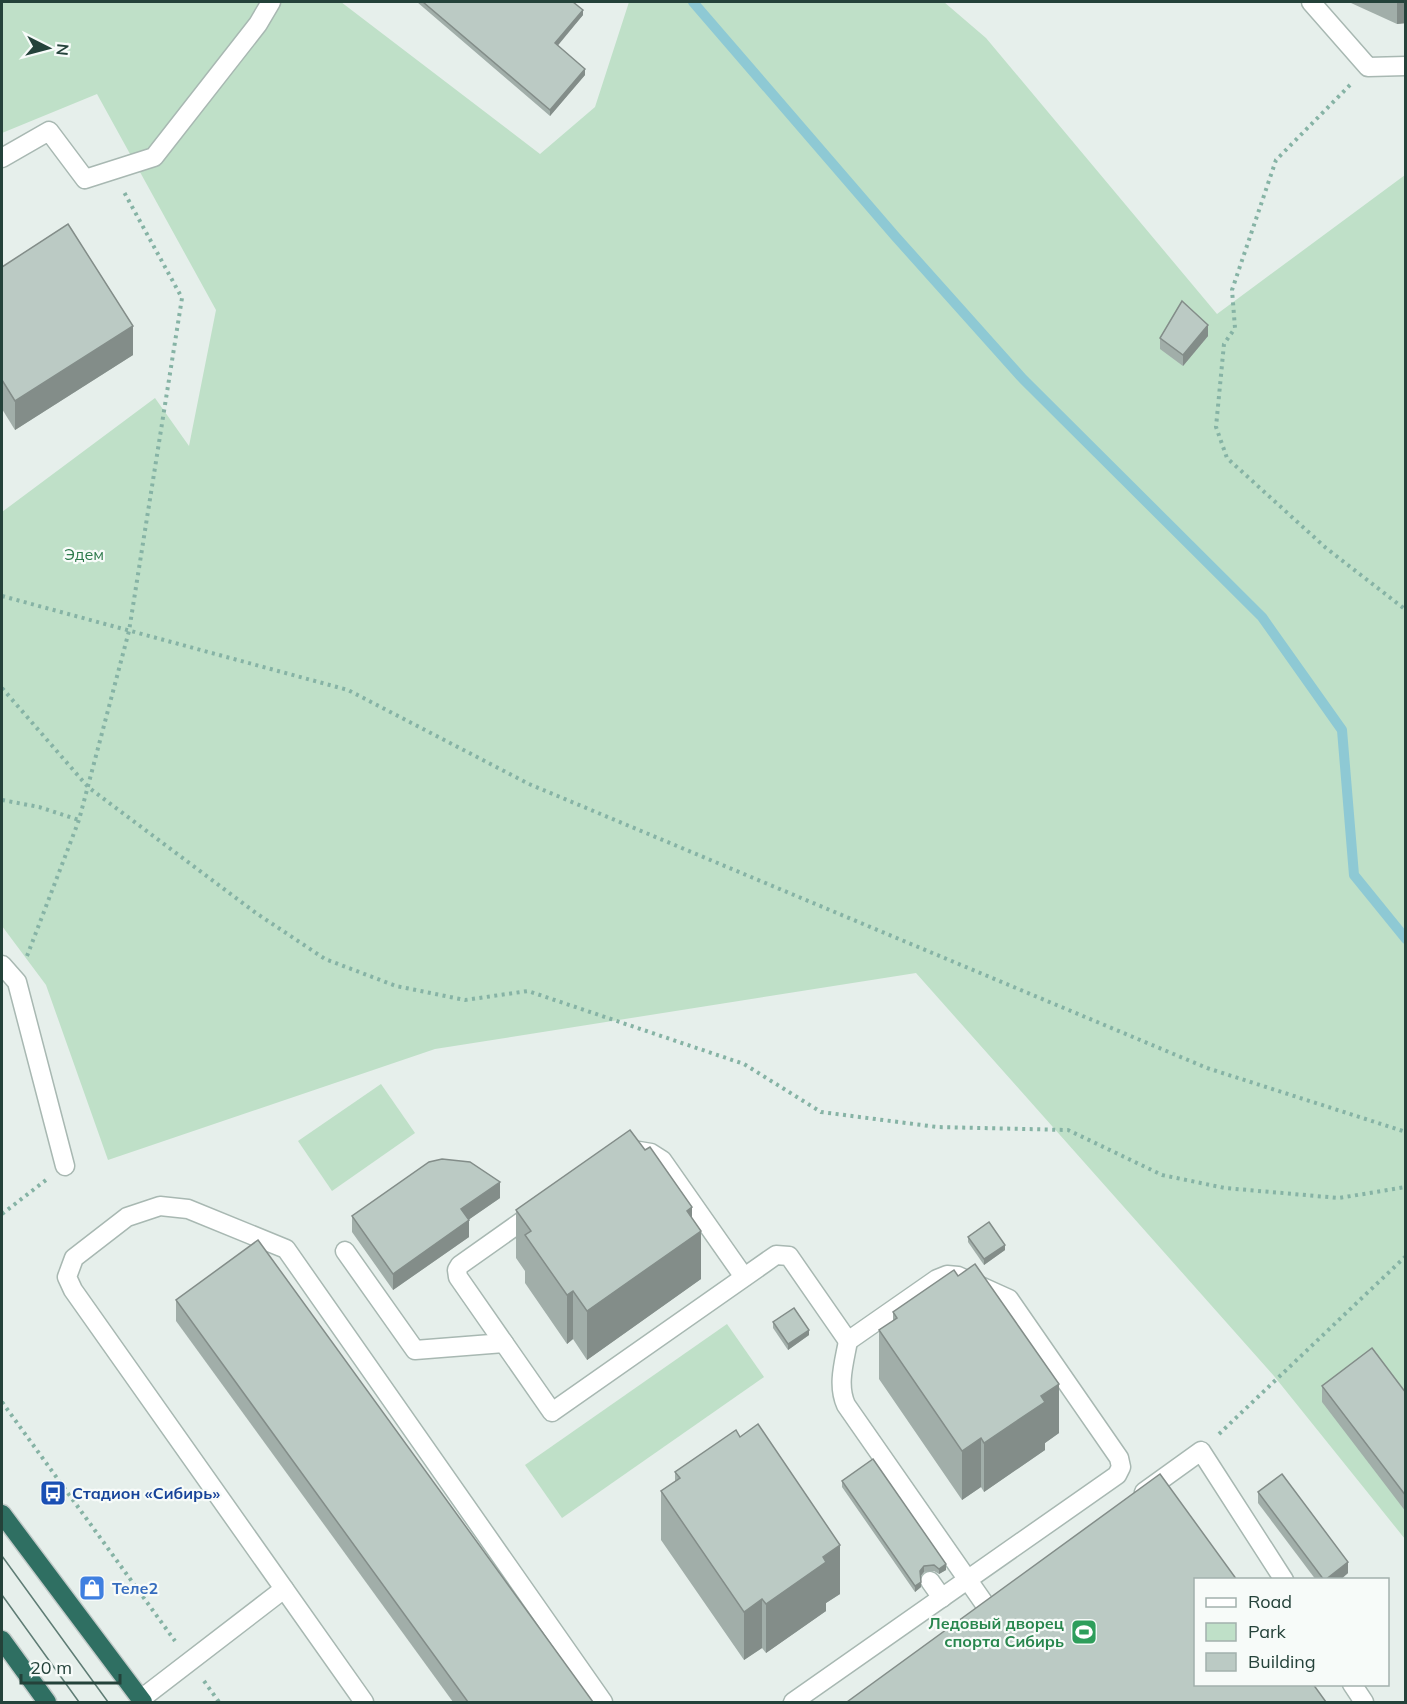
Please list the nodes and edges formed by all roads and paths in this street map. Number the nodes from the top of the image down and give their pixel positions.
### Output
1 (271, 2) edge
2 (1311, 2) edge
3 (1406, 66) edge
4 (1368, 67) junction
5 (2, 158) edge
6 (112, 170) junction
7 (2, 596) edge
8 (1406, 610) edge
9 (129, 631) junction
10 (2, 688) edge
11 (88, 787) junction
12 (2, 800) edge
13 (79, 820) junction
14 (2, 965) edge
15 (17, 982) junction
16 (1406, 1132) edge
17 (618, 1154) edge
18 (65, 1166) joint
19 (1406, 1187) edge
20 (553, 1200) edge
21 (2, 1214) edge
22 (345, 1251) dead end
23 (1406, 1256) edge
24 (744, 1277) junction
25 (848, 1341) junction
26 (504, 1343) junction
27 (2, 1402) edge
28 (1201, 1451) junction
29 (1126, 1505) edge
30 (2, 1514) edge
31 (1283, 1578) edge
32 (968, 1580) junction
33 (930, 1581) dead end
34 (284, 1589) junction
35 (942, 1598) junction
36 (967, 1620) edge
37 (2, 1640) edge
38 (190, 1662) junction
39 (1353, 1686) edge
40 (142, 1701) edge
41 (47, 1702) edge
42 (219, 1702) edge
43 (364, 1702) edge
44 (603, 1702) edge
45 (793, 1702) edge
46 (1364, 1702) edge

1 - 6 lane
2 - 4 lane
3 - 4 lane
4 - 8 path
5 - 6 lane
6 - 9 path
7 - 9 path
9 - 11 path
9 - 16 path
10 - 11 path
11 - 13 path
11 - 19 path
12 - 13 path
13 - 15 path
14 - 15 lane
15 - 18 lane
17 - 24 lane
18 - 21 path
20 - 26 lane
22 - 26 lane
23 - 28 path
24 - 25 lane
24 - 26 lane
25 - 32 lane
25 - 32 lane
27 - 38 path
28 - 29 lane
28 - 31 lane
30 - 40 highway
32 - 35 lane
32 - 36 lane
33 - 35 lane
34 - 38 lane
34 - 43 lane
34 - 44 lane
35 - 45 lane
37 - 41 highway
38 - 40 lane
38 - 42 path
39 - 46 lane

